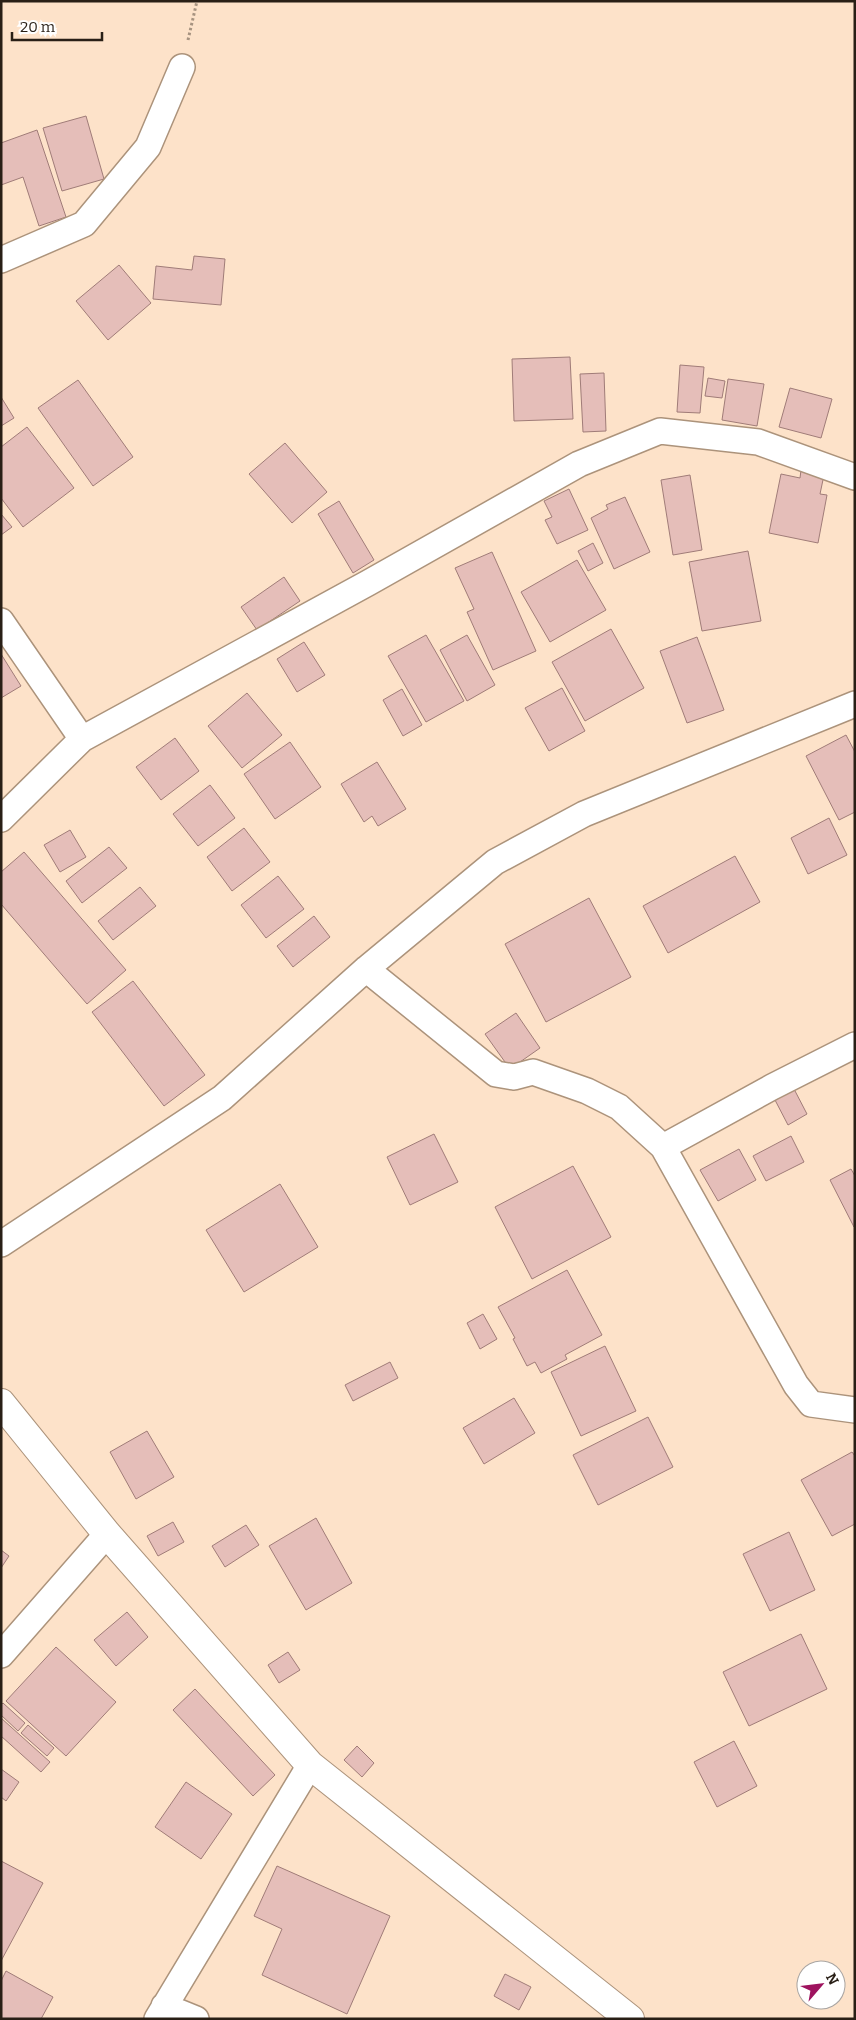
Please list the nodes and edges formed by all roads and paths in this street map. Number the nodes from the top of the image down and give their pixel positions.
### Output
1 (197, 1) edge
2 (182, 67) joint
3 (1, 260) edge
4 (855, 477) edge
5 (1, 621) edge
6 (855, 704) edge
7 (82, 739) junction
8 (1, 819) edge
9 (366, 969) junction
10 (855, 1045) edge
11 (663, 1147) junction
12 (1, 1244) edge
13 (1, 1403) edge
14 (855, 1410) edge
15 (107, 1534) junction
16 (1, 1655) edge
17 (310, 1765) junction
18 (160, 2012) edge
19 (196, 2019) edge
20 (630, 2019) edge

1 - 2 path
2 - 3 street
4 - 7 street
5 - 7 street
6 - 9 street
7 - 8 street
9 - 11 street
9 - 12 street
10 - 11 street
11 - 14 street
13 - 15 street
15 - 16 street
15 - 17 street
17 - 18 street
17 - 20 street
18 - 19 street

